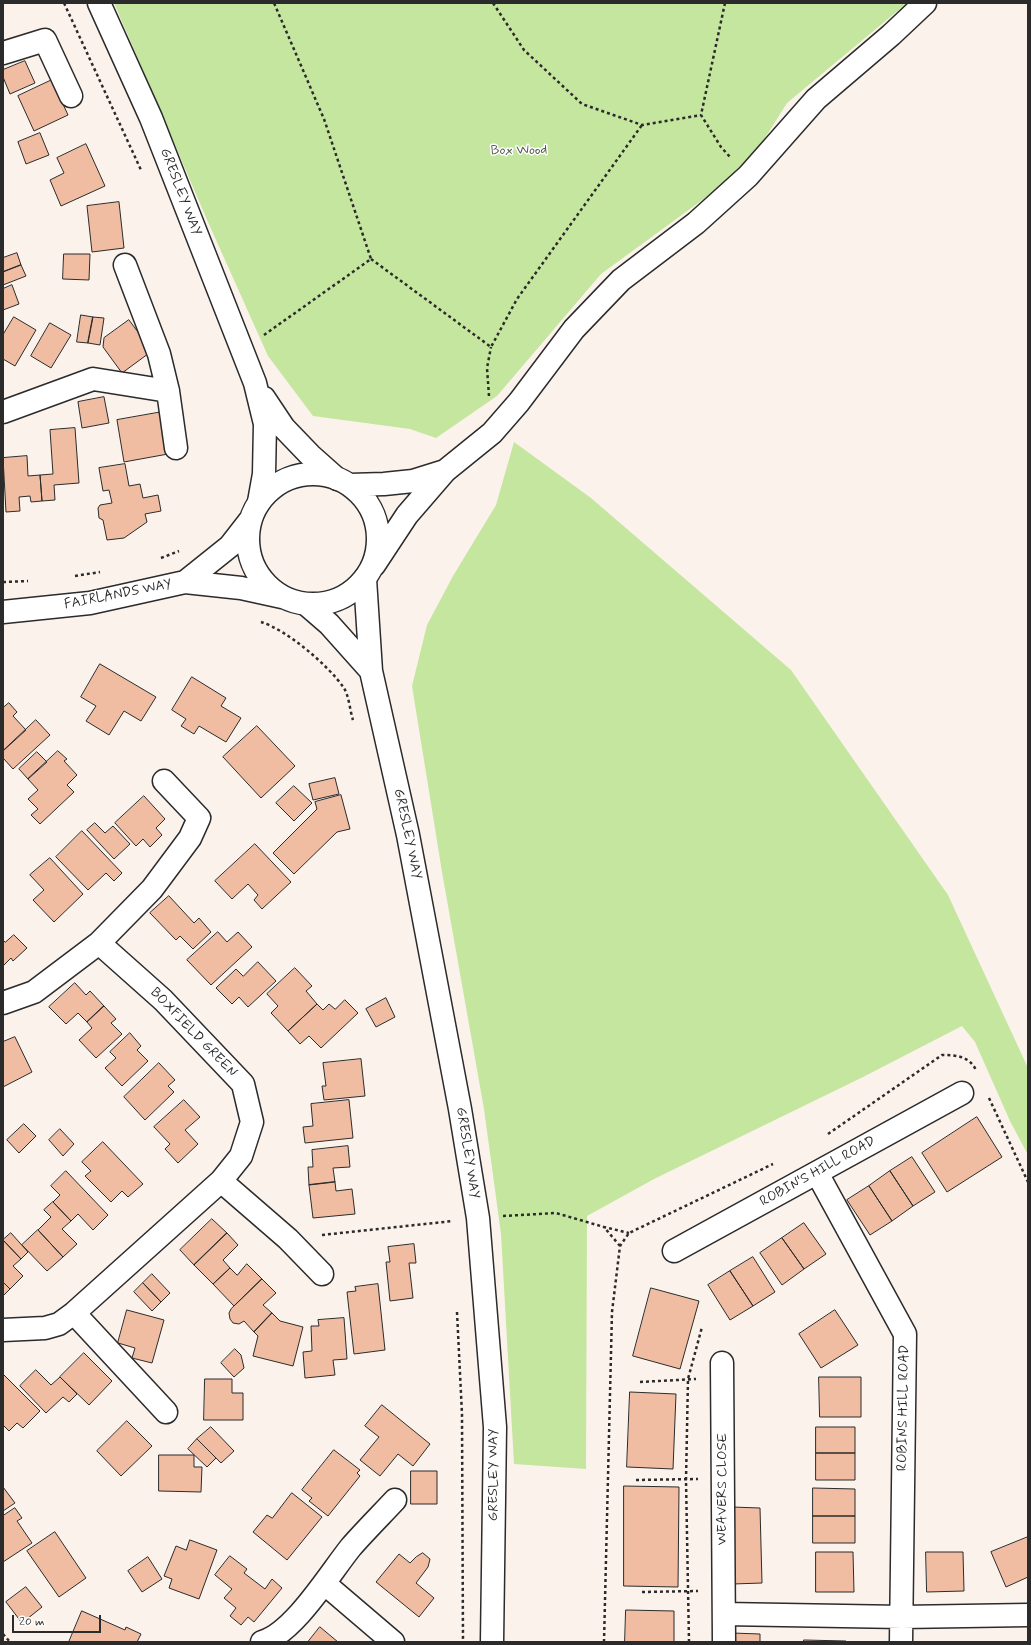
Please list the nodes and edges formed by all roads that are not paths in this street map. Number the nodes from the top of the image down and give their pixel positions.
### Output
1 (100, 3) edge
2 (925, 3) edge
3 (6, 52) edge
4 (71, 96) dead end
5 (125, 265) dead end
6 (255, 383) junction
7 (168, 391) junction
8 (3, 412) edge
9 (176, 448) dead end
10 (445, 471) junction
11 (344, 482) junction
12 (255, 511) junction
13 (369, 572) junction
14 (185, 582) junction
15 (285, 598) junction
16 (307, 605) junction
17 (3, 612) edge
18 (371, 671) junction
19 (164, 781) dead end
20 (99, 944) junction
21 (3, 1003) edge
22 (962, 1093) dead end
23 (817, 1173) junction
24 (221, 1181) junction
25 (674, 1251) dead end
26 (322, 1274) dead end
27 (74, 1313) junction
28 (3, 1330) edge
29 (722, 1371) road end
30 (166, 1412) dead end
31 (395, 1500) dead end
32 (325, 1584) junction
33 (724, 1614) junction
34 (1028, 1614) edge
35 (902, 1617) junction
36 (262, 1642) edge
37 (393, 1642) edge
38 (492, 1642) edge
39 (724, 1642) edge
40 (901, 1642) edge

1 - 6 street, GRESLEY WAY
2 - 10 street
3 - 4 street
5 - 7 street
6 - 11 street, GRESLEY WAY
6 - 12 street, GRESLEY WAY
7 - 8 street
7 - 9 street
10 - 11 street
10 - 13 street
11 - 12 street
11 - 13 street
12 - 14 street, FAIRLANDS WAY
12 - 15 street
13 - 16 street
13 - 18 street, GRESLEY WAY
14 - 15 street, FAIRLANDS WAY
14 - 17 street, FAIRLANDS WAY
15 - 16 street
16 - 18 street, GRESLEY WAY
18 - 38 street, GRESLEY WAY
19 - 20 street
20 - 21 street
20 - 24 street, BOXFIELD GREEN
22 - 23 street, ROBIN'S HILL ROAD
23 - 25 street, ROBIN'S HILL ROAD
23 - 35 street, ROBINS HILL ROAD
24 - 26 street
24 - 27 street, BOXFIELD GREEN
27 - 28 street, BOXFIELD GREEN
27 - 30 street
29 - 33 street, WEAVERS CLOSE
31 - 32 street
32 - 36 street
32 - 37 street
33 - 35 street
33 - 39 street, WEAVERS CLOSE
34 - 35 street
35 - 40 street, ROBINS HILL ROAD

